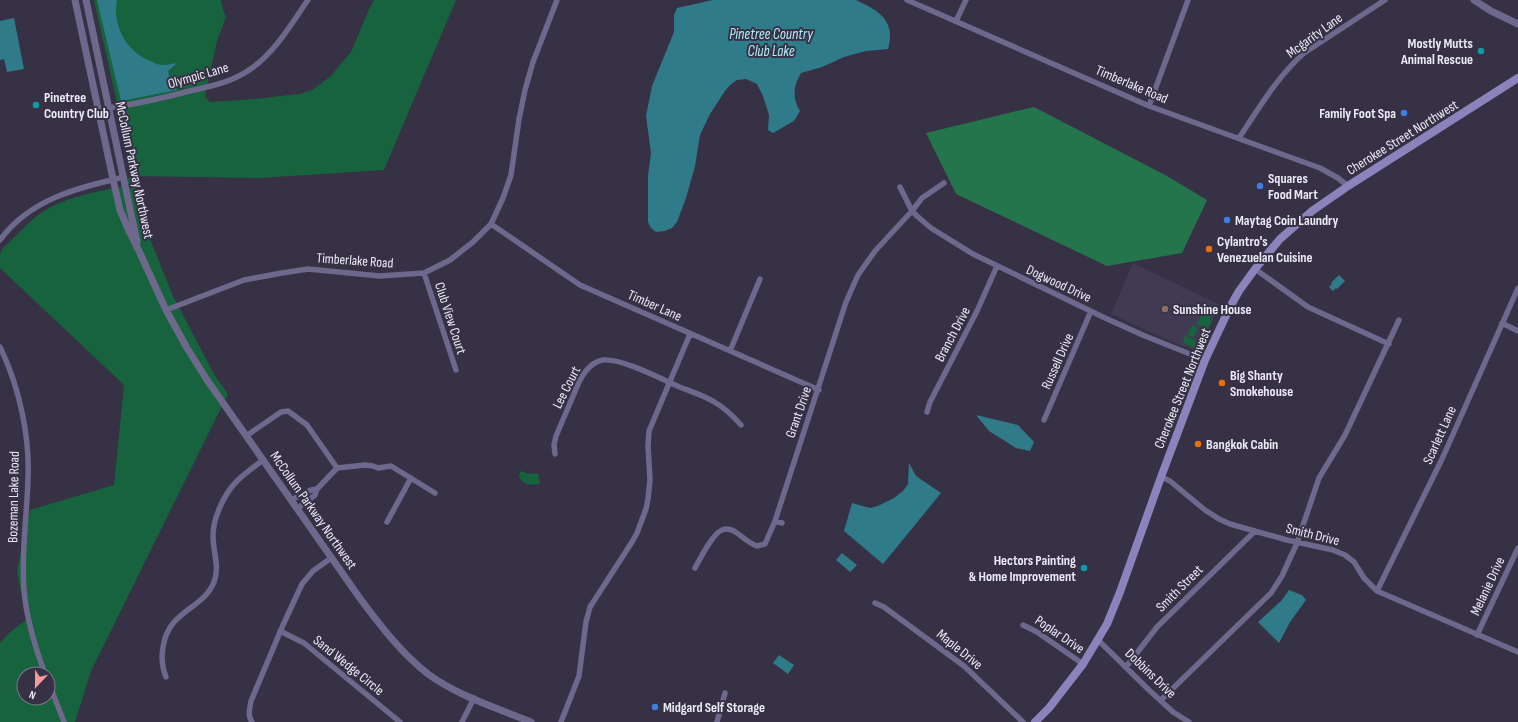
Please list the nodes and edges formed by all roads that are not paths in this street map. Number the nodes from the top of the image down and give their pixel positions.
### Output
1 (75, 0) edge
2 (86, 0) edge
3 (308, 0) edge
4 (557, 0) edge
5 (907, 0) edge
6 (966, 0) edge
7 (1188, 0) edge
8 (1385, 0) edge
9 (1474, 0) edge
10 (956, 21) junction
11 (1518, 24) edge
12 (1518, 78) edge
13 (1149, 106) junction
14 (109, 108) junction
15 (1239, 138) junction
16 (124, 177) junction
17 (112, 179) junction
18 (944, 183) dead end
19 (1348, 186) junction
20 (900, 187) dead end
21 (912, 211) junction
22 (491, 224) junction
23 (0, 240) edge
24 (139, 251) junction
25 (997, 266) junction
26 (1255, 269) junction
27 (424, 273) junction
28 (760, 279) dead end
29 (1518, 288) edge
30 (166, 310) junction
31 (1091, 311) junction
32 (1399, 320) dead end
33 (1502, 323) junction
34 (1518, 331) edge
35 (690, 334) junction
36 (1389, 344) junction
37 (0, 347) edge
38 (730, 351) junction
39 (1205, 360) junction
40 (456, 370) dead end
41 (669, 382) junction
42 (819, 390) junction
43 (927, 412) dead end
44 (1044, 420) dead end
45 (741, 425) dead end
46 (246, 436) junction
47 (555, 454) dead end
48 (263, 460) junction
49 (337, 468) junction
50 (1161, 477) junction
51 (411, 478) junction
52 (317, 489) junction
53 (435, 493) dead end
54 (291, 500) junction
55 (297, 509) junction
56 (775, 521) junction
57 (387, 522) dead end
58 (782, 523) dead end
59 (1254, 531) junction
60 (1297, 543) junction
61 (1518, 548) edge
62 (331, 558) junction
63 (695, 568) dead end
64 (1377, 591) junction
65 (875, 603) dead end
66 (1023, 625) dead end
67 (280, 632) junction
68 (1477, 635) junction
69 (1098, 640) junction
70 (1518, 652) edge
71 (1083, 664) junction
72 (42, 666) edge
73 (1126, 667) junction
74 (166, 677) dead end
75 (725, 692) dead end
76 (474, 698) junction
77 (1161, 700) junction
78 (56, 702) edge
79 (64, 722) edge
80 (252, 722) edge
81 (400, 722) edge
82 (462, 722) edge
83 (531, 722) edge
84 (561, 722) edge
85 (717, 722) edge
86 (1023, 722) edge
87 (1035, 722) edge
88 (1189, 722) edge

1 - 17 street, McCollum Parkway Northwest
2 - 14 street, McCollum Parkway Northwest
3 - 14 street, Olympic Lane
4 - 22 street, Timberlake Road
5 - 10 street, Timberlake Road
6 - 10 street
7 - 13 street
8 - 15 street, Mcgarity Lane
9 - 11 street
10 - 13 street, Timberlake Road
12 - 19 main road, Cherokee Street Northwest
13 - 15 street, Timberlake Road
14 - 16 street, McCollum Parkway Northwest
15 - 19 street, Timberlake Road
16 - 17 street
16 - 24 street, McCollum Parkway Northwest
17 - 23 street
17 - 24 street, McCollum Parkway Northwest
18 - 21 street
19 - 26 main road, Cherokee Street Northwest
20 - 21 street, Dogwood Drive
21 - 25 street, Dogwood Drive
21 - 42 street, Grant Drive
22 - 27 street, Timberlake Road
22 - 35 street, Timber Lane
24 - 30 street, McCollum Parkway Northwest
25 - 31 street, Dogwood Drive
25 - 43 street, Branch Drive
26 - 36 street
26 - 39 main road, Cherokee Street Northwest
27 - 30 street, Timberlake Road
27 - 40 street, Club View Court
28 - 38 street
29 - 33 street, Scarlett Lane
30 - 46 street, McCollum Parkway Northwest
31 - 39 street, Dogwood Drive
31 - 44 street, Russell Drive
32 - 36 street
33 - 34 street
33 - 64 street, Scarlett Lane
35 - 38 street, Timber Lane
35 - 41 street
36 - 60 street
37 - 72 street, Bozeman Lake Road
38 - 42 street, Timber Lane
39 - 50 main road, Cherokee Street Northwest
41 - 45 street, Lee Court
41 - 47 street, Lee Court
41 - 84 street
42 - 56 street, Grant Drive
46 - 48 street, McCollum Parkway Northwest
46 - 49 street
48 - 54 street, McCollum Parkway Northwest
48 - 74 street
49 - 51 street
49 - 52 street
50 - 59 street, Smith Drive
50 - 69 main road, Cherokee Street Northwest
51 - 53 street
51 - 57 street
52 - 54 street
52 - 55 street
54 - 55 street, McCollum Parkway Northwest
55 - 62 street, McCollum Parkway Northwest
56 - 58 street
56 - 63 street, Grant Drive
59 - 60 street, Smith Drive
59 - 73 street, Smith Street
60 - 64 street, Smith Drive
60 - 77 street
61 - 68 street, Melanie Drive
62 - 67 street
62 - 76 street, McCollum Parkway Northwest
64 - 68 street, Smith Drive
65 - 86 street, Maple Drive
66 - 71 street, Poplar Drive
67 - 80 street
67 - 81 street, Sand Wedge Circle
68 - 70 street, Smith Drive
69 - 71 main road, Cherokee Street Northwest
69 - 73 street, Dobbins Drive
71 - 87 main road, Cherokee Street Northwest
73 - 77 street, Dobbins Drive
75 - 85 street
76 - 82 street
76 - 83 street, McCollum Parkway Northwest
77 - 88 street, Dobbins Drive
78 - 79 street

